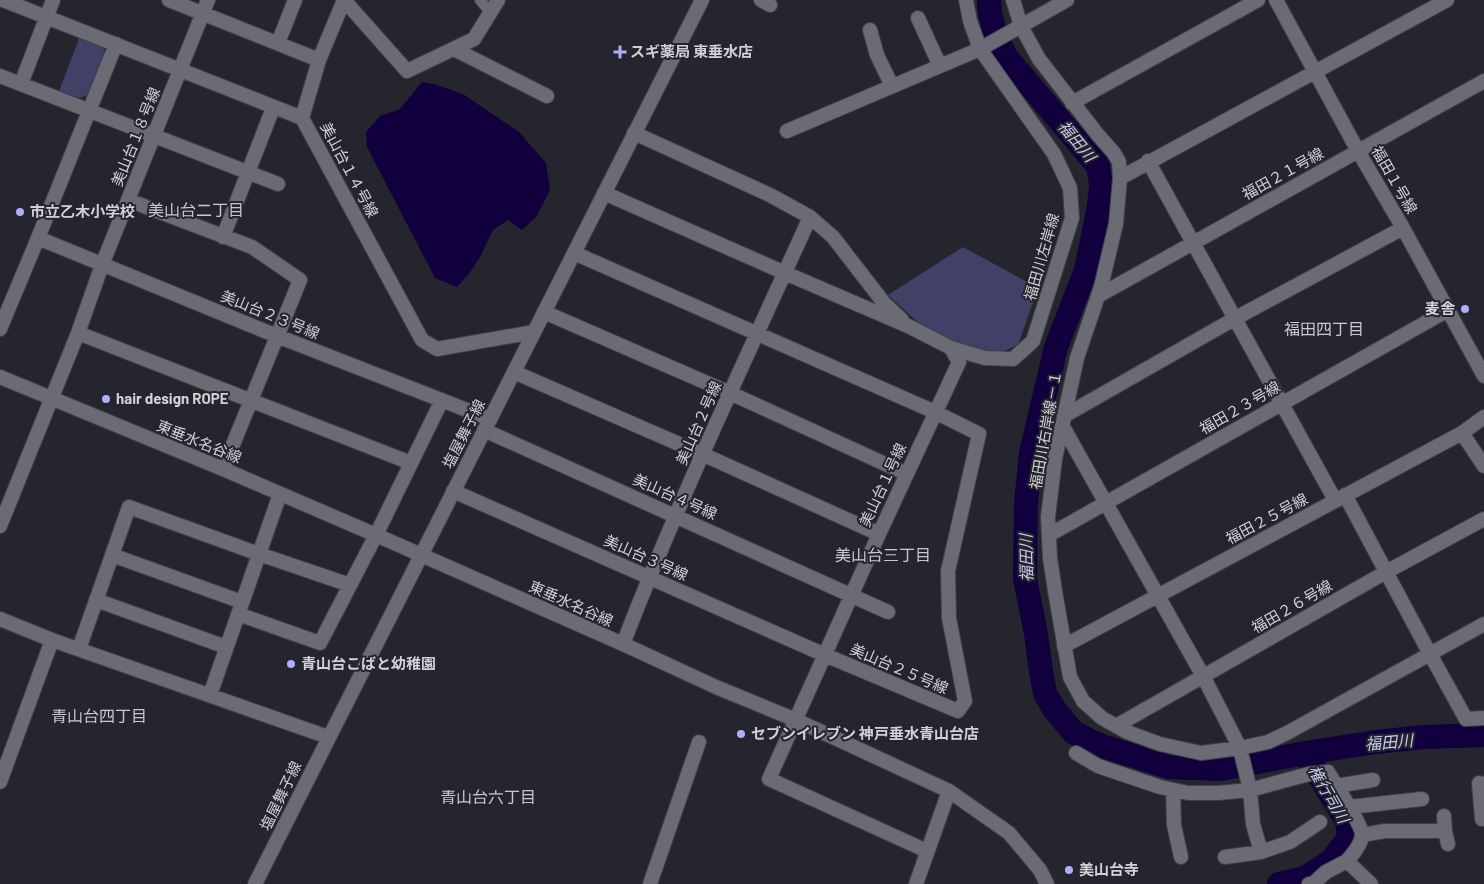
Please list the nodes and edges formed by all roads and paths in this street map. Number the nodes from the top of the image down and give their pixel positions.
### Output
1 (3, 0) edge
2 (53, 0) edge
3 (169, 0) edge
4 (294, 0) edge
5 (344, 0) edge
6 (480, 0) edge
7 (702, 0) edge
8 (966, 0) edge
9 (1013, 0) edge
10 (1067, 0) edge
11 (1258, 0) edge
12 (1276, 0) edge
13 (1447, 0) edge
14 (494, 6) edge
15 (205, 7) edge
16 (47, 18) junction
17 (918, 18) dead end
18 (1021, 26) junction
19 (870, 30) dead end
20 (278, 43) junction
21 (116, 44) junction
22 (454, 49) junction
23 (980, 49) junction
24 (319, 60) junction
25 (940, 66) junction
26 (180, 70) junction
27 (1315, 71) junction
28 (0, 76) edge
29 (1484, 82) edge
30 (21, 84) junction
31 (892, 86) junction
32 (547, 96) dead end
33 (1072, 103) junction
34 (274, 108) junction
35 (89, 112) junction
36 (302, 118) junction
37 (787, 131) dead end
38 (634, 133) junction
39 (154, 136) junction
40 (1358, 151) junction
41 (1148, 161) junction
42 (248, 172) junction
43 (1120, 178) junction
44 (278, 184) dead end
45 (604, 193) junction
46 (128, 200) junction
47 (810, 218) junction
48 (1403, 228) junction
49 (222, 237) junction
50 (38, 238) junction
51 (1193, 243) junction
52 (574, 253) junction
53 (102, 264) junction
54 (785, 273) junction
55 (1098, 296) junction
56 (1448, 310) junction
57 (544, 312) junction
58 (1234, 319) junction
59 (908, 326) junction
60 (0, 329) edge
61 (534, 332) junction
62 (78, 333) junction
63 (757, 334) junction
64 (277, 336) junction
65 (951, 348) junction
66 (514, 372) junction
67 (1484, 376) edge
68 (0, 377) edge
69 (730, 393) junction
70 (50, 398) junction
71 (251, 400) junction
72 (442, 400) junction
73 (1281, 403) junction
74 (935, 412) junction
75 (1484, 417) edge
76 (1063, 420) junction
77 (487, 425) junction
78 (1462, 433) junction
79 (702, 454) junction
80 (411, 463) junction
81 (1484, 466) edge
82 (223, 469) junction
83 (907, 474) junction
84 (453, 491) junction
85 (280, 494) junction
86 (1340, 498) junction
87 (1106, 503) junction
88 (676, 516) junction
89 (1484, 519) edge
90 (0, 526) edge
91 (879, 534) junction
92 (376, 535) junction
93 (1049, 535) junction
94 (259, 554) junction
95 (112, 555) junction
96 (420, 556) junction
97 (1386, 572) junction
98 (649, 577) junction
99 (350, 585) junction
100 (852, 595) junction
101 (1158, 596) junction
102 (96, 600) junction
103 (240, 608) junction
104 (888, 612) dead end
105 (0, 619) edge
106 (1484, 624) edge
107 (52, 640) junction
108 (623, 644) junction
109 (1064, 646) junction
110 (226, 647) junction
111 (79, 649) junction
112 (1430, 654) junction
113 (824, 655) junction
114 (1203, 676) junction
115 (210, 695) junction
116 (1484, 718) edge
117 (796, 720) junction
118 (1116, 726) junction
119 (328, 737) junction
120 (699, 742) dead end
121 (1240, 748) junction
122 (1076, 753) dead end
123 (1373, 780) dead end
124 (0, 782) edge
125 (1484, 784) edge
126 (1336, 786) junction
127 (1172, 790) junction
128 (1250, 790) junction
129 (949, 791) junction
130 (1422, 799) dead end
131 (1349, 807) junction
132 (1444, 816) dead end
133 (1484, 819) edge
134 (1320, 822) dead end
135 (1362, 835) junction
136 (927, 851) junction
137 (1260, 852) junction
138 (1181, 857) dead end
139 (1226, 857) dead end
140 (1347, 861) junction
141 (255, 884) edge
142 (650, 884) edge
143 (916, 884) edge
144 (1048, 884) edge
145 (1309, 884) edge
146 (1371, 884) edge

1 - 16 street, 美山台１４号線
2 - 16 street
3 - 15 street
4 - 20 street
5 - 22 street
5 - 24 street
6 - 14 street
7 - 38 street, 塩屋舞子線
8 - 23 street, 福田川左岸線
9 - 18 street, 福田川右岸線－１
10 - 18 street
11 - 33 street
12 - 27 street, 福田１号線
13 - 27 street
14 - 22 street
15 - 20 street
15 - 26 street, 美山台１８号線
16 - 21 street, 美山台１４号線
16 - 30 street
17 - 25 street
18 - 23 street
18 - 33 street, 福田川右岸線－１
19 - 31 street
20 - 24 street
21 - 26 street, 美山台１４号線
21 - 35 street
22 - 32 street
23 - 25 street
23 - 65 street, 福田川左岸線
24 - 36 street
25 - 31 street
26 - 34 street, 美山台１４号線
26 - 39 street, 美山台１８号線
27 - 40 street, 福田１号線
27 - 41 street
28 - 30 street
29 - 40 street, 福田２１号線
30 - 35 street
31 - 37 street
33 - 43 street, 福田川右岸線－１
34 - 36 street, 美山台１４号線
34 - 42 street
35 - 39 street
35 - 50 street
36 - 61 street, 美山台１４号線
38 - 45 street, 塩屋舞子線
38 - 47 street
39 - 42 street
39 - 46 street, 美山台１８号線
40 - 48 street, 福田１号線
40 - 51 street, 福田２１号線
41 - 43 street
41 - 51 street
42 - 44 street
42 - 49 street
43 - 55 street, 福田川右岸線－１
45 - 52 street, 塩屋舞子線
45 - 54 street
46 - 49 street
46 - 53 street, 美山台１８号線
47 - 54 street, 美山台２号線
47 - 59 street
48 - 56 street, 福田１号線
48 - 58 street
49 - 64 street
50 - 53 street, 美山台２３号線
50 - 60 street
51 - 55 street, 福田２１号線
51 - 58 street
52 - 57 street, 塩屋舞子線
52 - 63 street
53 - 62 street, 美山台１８号線
53 - 64 street, 美山台２３号線
54 - 59 street
54 - 63 street, 美山台２号線
55 - 76 street, 福田川右岸線－１
56 - 67 street, 福田１号線
56 - 73 street, 福田２３号線
57 - 61 street, 塩屋舞子線
57 - 69 street
58 - 73 street
58 - 76 street
59 - 65 street, 福田川左岸線
61 - 66 street, 塩屋舞子線
62 - 70 street, 美山台１８号線
62 - 71 street
63 - 69 street, 美山台２号線
63 - 74 street
64 - 71 street
64 - 72 street, 美山台２３号線
65 - 74 street, 美山台１号線
66 - 77 street, 塩屋舞子線
66 - 79 street
68 - 70 street, 東垂水名谷線
69 - 79 street, 美山台２号線
69 - 83 street
70 - 82 street, 東垂水名谷線
70 - 90 street, 美山台１８号線
71 - 80 street
71 - 82 street
72 - 77 street, 美山台２３号線
72 - 80 street
73 - 86 street
73 - 87 street, 福田２３号線
74 - 83 street, 美山台１号線
74 - 113 street, 美山台２５号線
75 - 78 street, 福田２５号線
76 - 87 street
76 - 93 street, 福田川右岸線－１
77 - 84 street, 塩屋舞子線
77 - 88 street, 美山台４号線
78 - 81 street
78 - 86 street, 福田２５号線
79 - 88 street, 美山台２号線
79 - 91 street
80 - 92 street
82 - 85 street, 東垂水名谷線
83 - 91 street, 美山台１号線
84 - 96 street, 塩屋舞子線
84 - 98 street, 美山台３号線
85 - 92 street, 東垂水名谷線
85 - 94 street
86 - 97 street
86 - 101 street, 福田２５号線
87 - 93 street, 福田２３号線
87 - 101 street
88 - 98 street, 美山台２号線
88 - 100 street, 美山台４号線
89 - 97 street, 福田２６号線
91 - 100 street, 美山台１号線
92 - 96 street, 東垂水名谷線
92 - 99 street
93 - 109 street, 福田川右岸線－１
94 - 95 street
94 - 99 street
94 - 103 street
95 - 102 street
95 - 103 street
96 - 108 street, 東垂水名谷線
96 - 119 street, 塩屋舞子線
97 - 112 street
97 - 114 street, 福田２６号線
98 - 108 street, 美山台２号線
98 - 113 street, 美山台３号線
99 - 103 street
100 - 104 street, 美山台４号線
100 - 113 street, 美山台１号線
101 - 109 street, 福田２５号線
101 - 114 street
102 - 110 street
102 - 111 street
103 - 110 street
105 - 107 street
106 - 112 street, 福田川右岸線－１
107 - 111 street
107 - 124 street
108 - 117 street, 東垂水名谷線
109 - 118 street, 福田川右岸線－１
110 - 115 street
111 - 115 street
112 - 116 street
112 - 121 street, 福田川右岸線－１
113 - 117 street, 美山台１号線
114 - 118 street, 福田２６号線
114 - 121 street
115 - 119 street
117 - 129 street, 東垂水名谷線
117 - 136 street, 美山台１号線
118 - 121 street, 福田川右岸線－１
119 - 141 street, 塩屋舞子線
120 - 142 street
121 - 128 street
122 - 127 street
123 - 126 street
125 - 133 street
126 - 128 street
126 - 131 street
127 - 128 street
127 - 138 street
128 - 137 street
129 - 136 street
129 - 144 street, 東垂水名谷線
130 - 131 street
131 - 135 street
132 - 135 street
134 - 137 street
135 - 140 street
136 - 143 street
137 - 139 street
140 - 145 street
140 - 146 street

